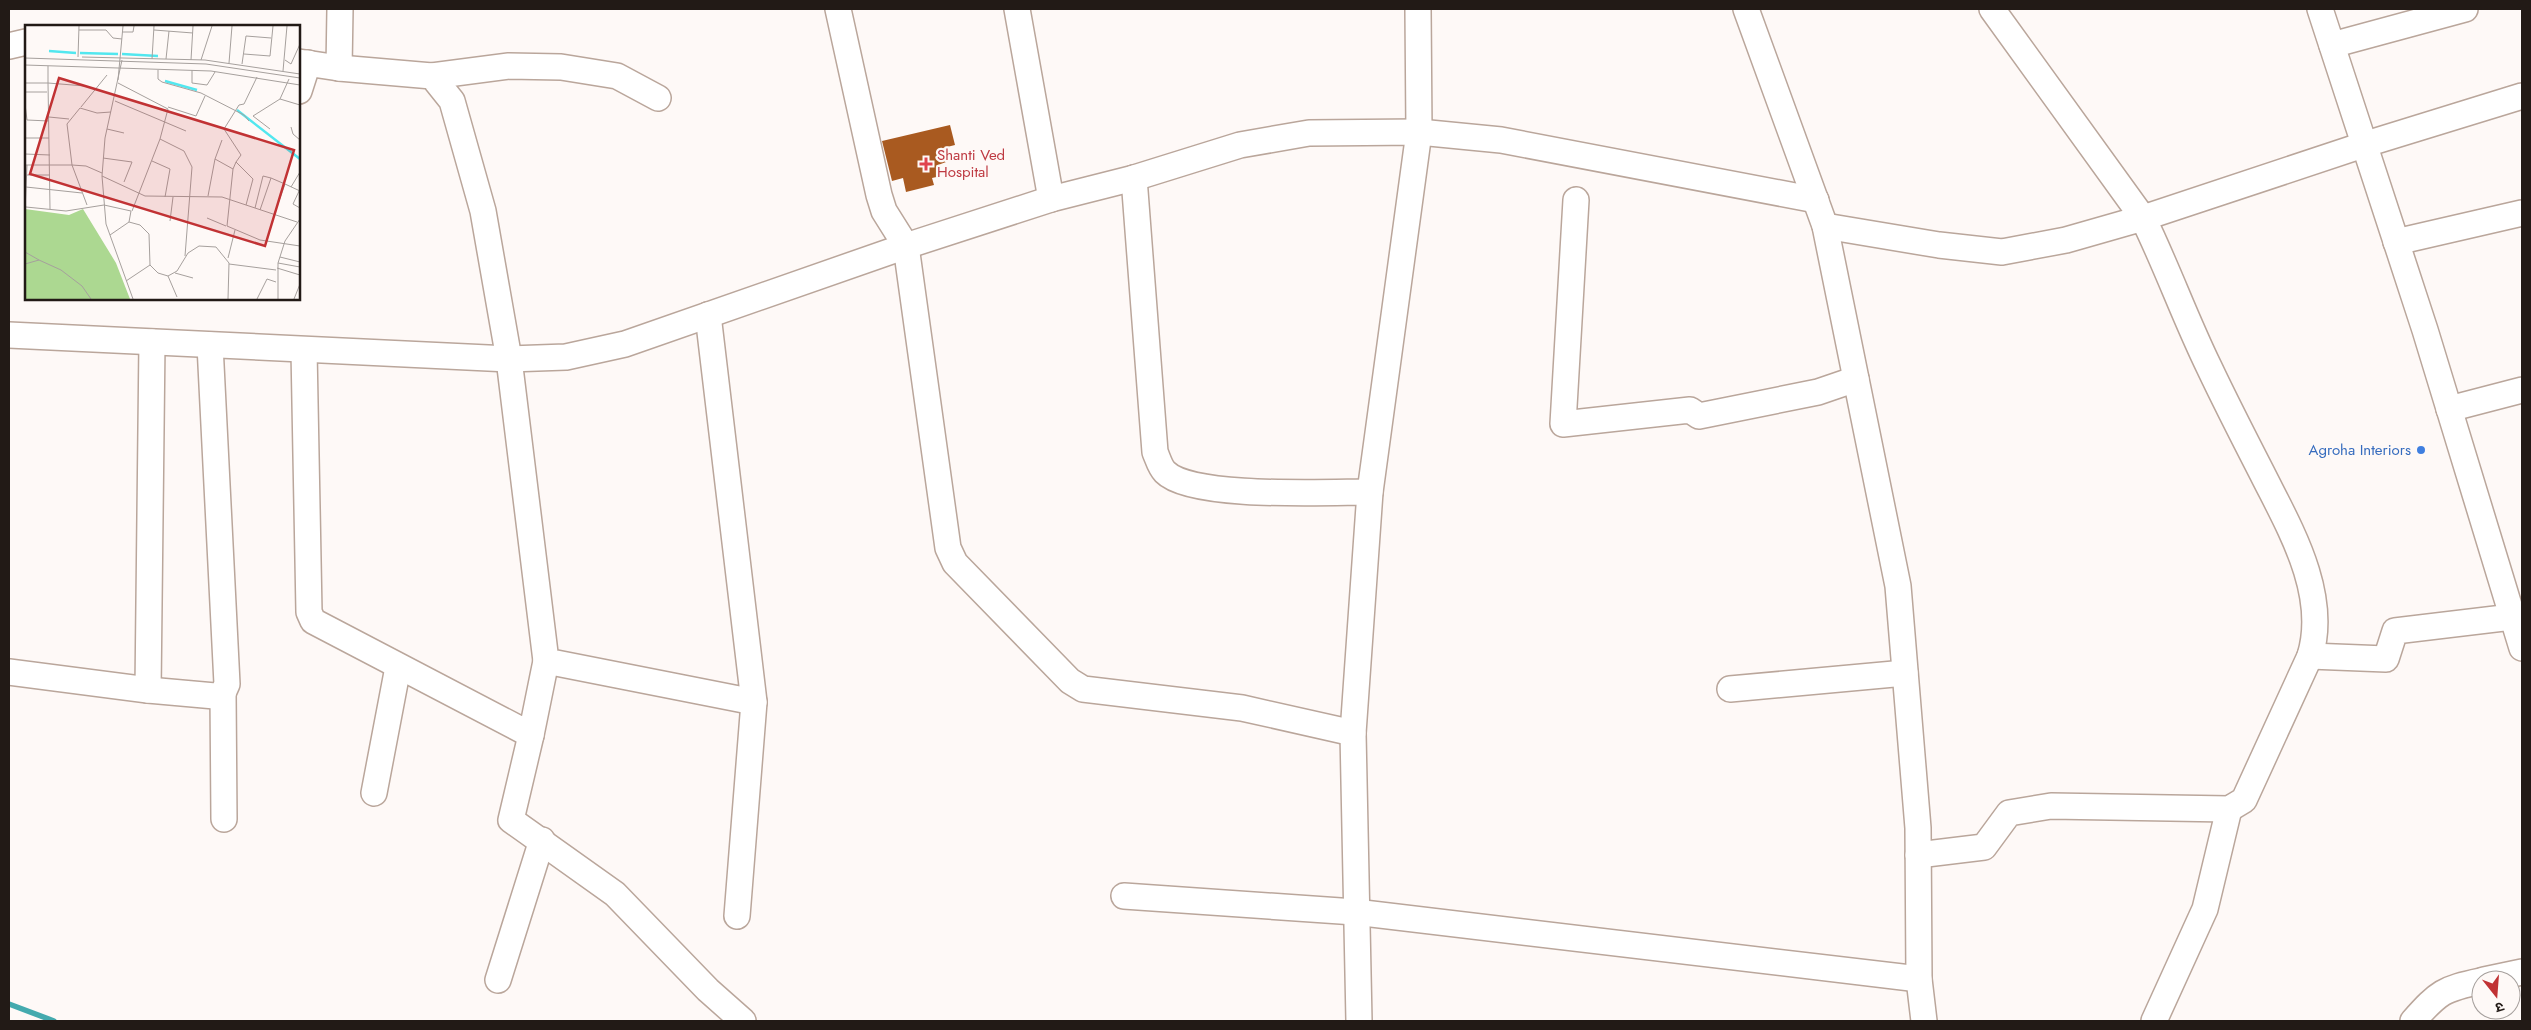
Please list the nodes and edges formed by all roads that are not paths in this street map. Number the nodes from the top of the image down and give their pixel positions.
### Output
1 (340, 9) edge
2 (838, 9) edge
3 (1017, 9) edge
4 (1418, 9) edge
5 (1746, 9) edge
6 (1992, 9) edge
7 (2320, 9) edge
8 (2465, 9) edge
9 (25, 42) edge
10 (2332, 45) junction
11 (9, 46) edge
12 (303, 63) edge
13 (339, 68) junction
14 (432, 76) junction
15 (300, 84) edge
16 (2522, 96) edge
17 (658, 98) dead end
18 (1419, 132) junction
19 (2363, 145) junction
20 (1134, 178) junction
21 (1051, 198) junction
22 (1576, 200) dead end
23 (1816, 200) junction
24 (2522, 213) edge
25 (2143, 218) junction
26 (1824, 226) junction
27 (2396, 242) junction
28 (906, 246) junction
29 (708, 315) junction
30 (9, 335) edge
31 (152, 342) junction
32 (210, 345) junction
33 (304, 350) junction
34 (509, 359) junction
35 (1856, 379) junction
36 (2522, 390) edge
37 (2450, 410) junction
38 (1370, 492) junction
39 (2511, 576) edge
40 (2512, 617) junction
41 (2522, 648) edge
42 (2310, 656) junction
43 (546, 661) junction
44 (398, 667) junction
45 (9, 672) edge
46 (1905, 673) junction
47 (1730, 689) dead end
48 (148, 690) junction
49 (223, 693) junction
50 (754, 702) junction
51 (1353, 732) junction
52 (531, 735) junction
53 (374, 793) dead end
54 (2229, 809) junction
55 (224, 818) dead end
56 (542, 840) junction
57 (1918, 855) junction
58 (1124, 896) dead end
59 (1355, 912) junction
60 (738, 916) dead end
61 (1919, 979) junction
62 (498, 980) dead end
63 (2471, 983) edge
64 (743, 1021) edge
65 (1359, 1021) edge
66 (1924, 1021) edge
67 (2154, 1021) edge
68 (2413, 1021) edge

1 - 13 street
2 - 28 street
3 - 21 street
4 - 18 street
5 - 23 street
6 - 25 street
7 - 10 street
8 - 10 street
9 - 11 street
10 - 19 street
12 - 13 street
12 - 15 street
13 - 14 street
14 - 17 street
14 - 34 street
16 - 19 street
18 - 20 street
18 - 23 street
18 - 38 street
19 - 25 street
19 - 27 street
20 - 21 street
20 - 38 street
21 - 28 street
22 - 35 street
23 - 26 street
24 - 27 street
25 - 26 street
25 - 42 street
26 - 35 street
27 - 37 street
28 - 29 street
28 - 51 street
29 - 34 street
29 - 50 street
30 - 31 street
31 - 32 street
31 - 48 street
32 - 33 street
32 - 49 street
33 - 34 street
33 - 44 street
34 - 43 street
35 - 46 street
36 - 37 street
37 - 39 street
38 - 51 street
39 - 40 street
40 - 41 street
40 - 42 street
42 - 54 street
43 - 50 street
43 - 52 street
44 - 52 street
44 - 53 street
45 - 48 street
46 - 47 street
46 - 57 street
48 - 49 street
49 - 55 street
50 - 60 street
51 - 59 street
52 - 56 street
54 - 57 street
54 - 67 street
56 - 62 street
56 - 64 street
57 - 61 street
58 - 59 street
59 - 61 street
59 - 65 street
61 - 66 street
63 - 68 street

